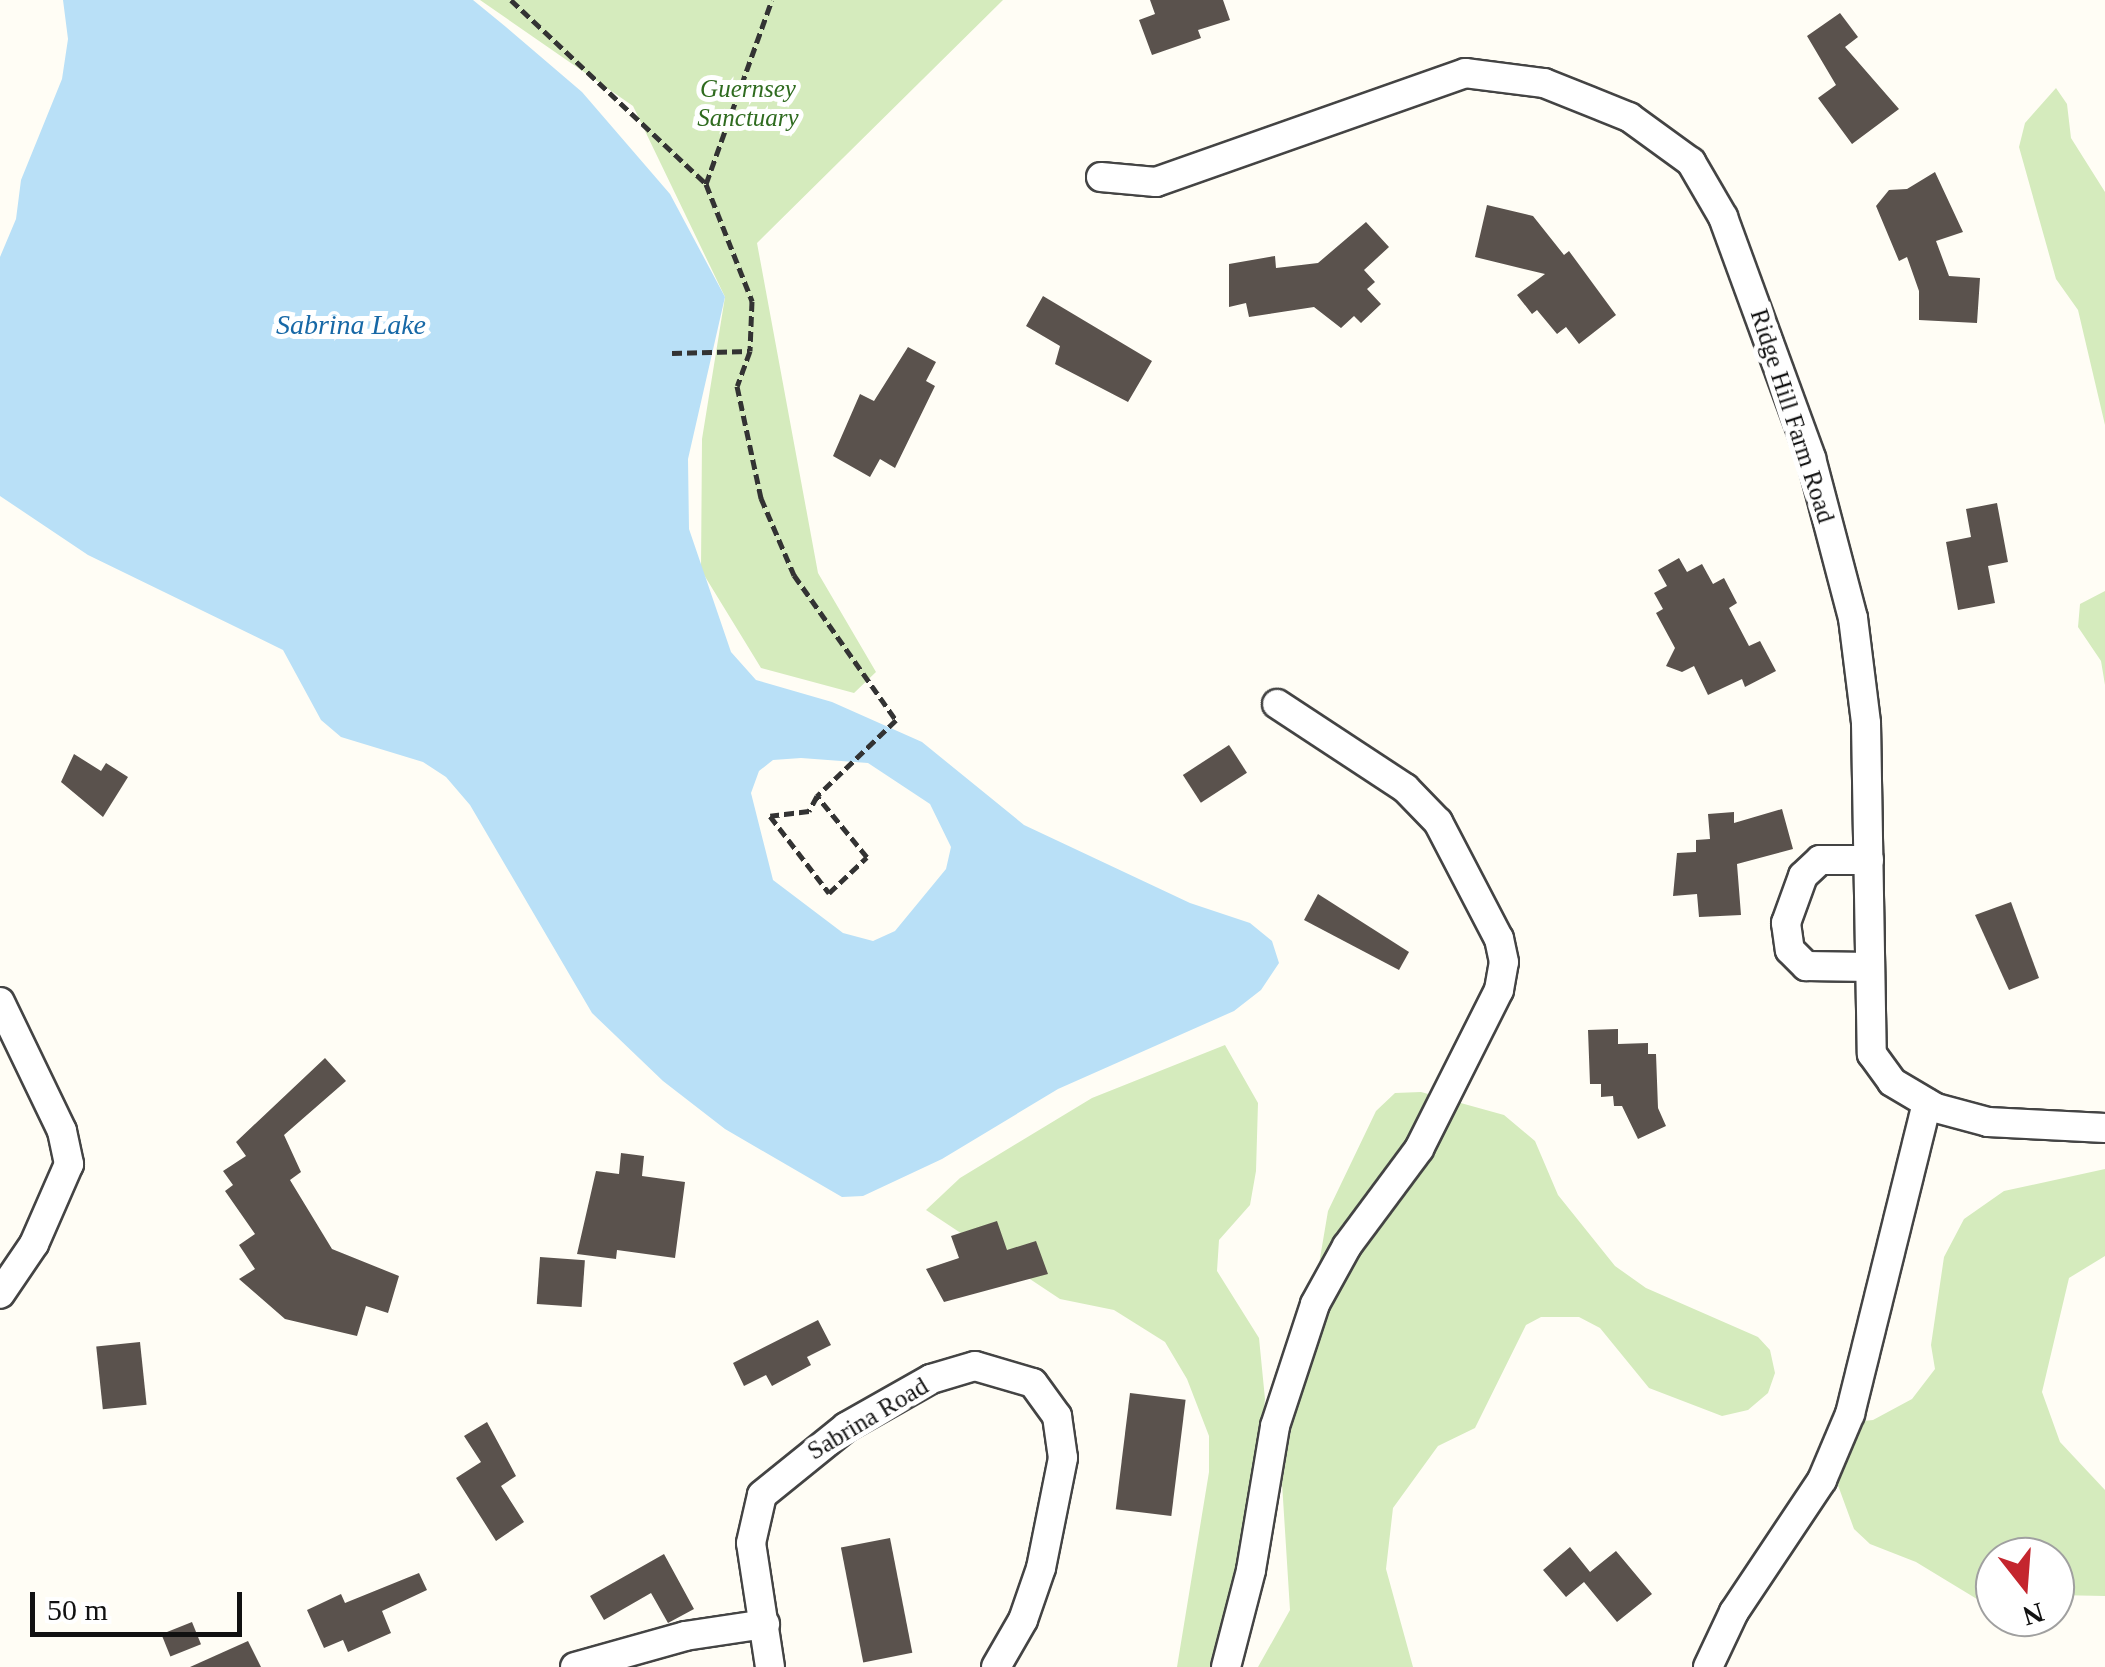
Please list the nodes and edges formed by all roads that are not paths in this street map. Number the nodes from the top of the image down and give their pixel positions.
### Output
1 (1101, 178) dead end
2 (1277, 704) dead end
3 (1869, 860) junction
4 (1870, 967) junction
5 (0, 1002) edge
6 (1926, 1103) junction
7 (2105, 1128) edge
8 (0, 1294) edge
9 (765, 1624) junction
10 (575, 1667) edge
11 (770, 1667) edge
12 (996, 1667) edge
13 (1226, 1667) edge
14 (1708, 1667) edge

1 - 3 street, Ridge Hill Farm Road
2 - 13 street
3 - 4 street, Ridge Hill Farm Road
3 - 4 street
4 - 6 street, Ridge Hill Farm Road
5 - 8 street
6 - 7 street, Ridge Hill Farm Road
6 - 14 street
9 - 10 street
9 - 11 street, Sabrina Road
9 - 12 street, Sabrina Road

